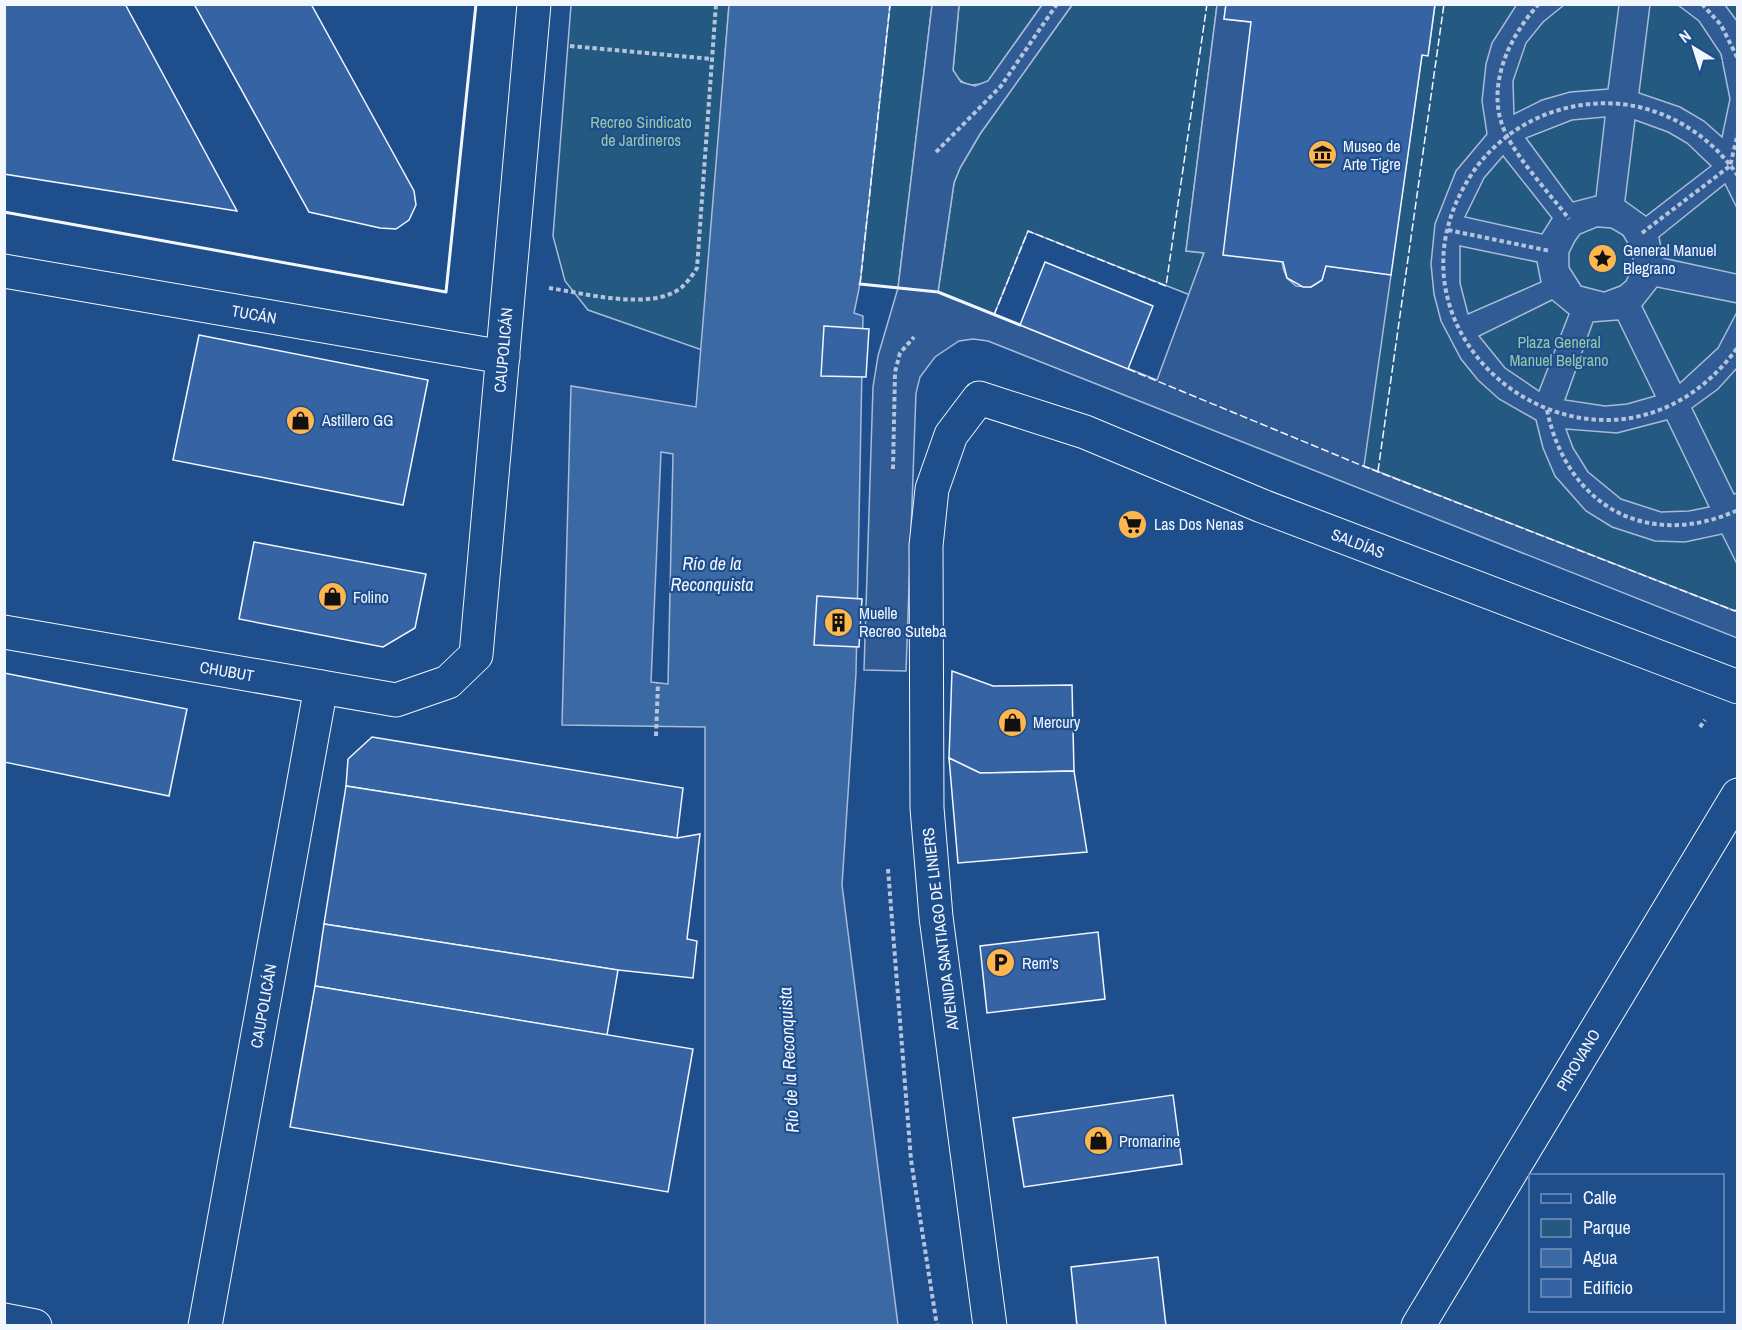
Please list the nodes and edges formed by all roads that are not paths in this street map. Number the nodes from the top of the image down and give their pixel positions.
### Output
1 (534, 4) edge
2 (4, 271) edge
3 (503, 357) junction
4 (979, 398) joint
5 (4, 632) edge
6 (448, 682) joint
7 (321, 687) junction
8 (1737, 687) edge
9 (1737, 795) edge
10 (4, 1320) edge
11 (35, 1326) edge
12 (206, 1326) edge
13 (990, 1326) edge
14 (1418, 1326) edge

1 - 3 street, CAUPOLICÁN
2 - 3 street, TUCÁN
3 - 6 street, CAUPOLICÁN
4 - 8 street, SALDÍAS
4 - 13 street, AVENIDA SANTIAGO DE LINIERS
5 - 7 street, CHUBUT
6 - 7 street, CHUBUT
7 - 12 street, CAUPOLICÁN
9 - 14 street, PIROVANO
10 - 11 street

